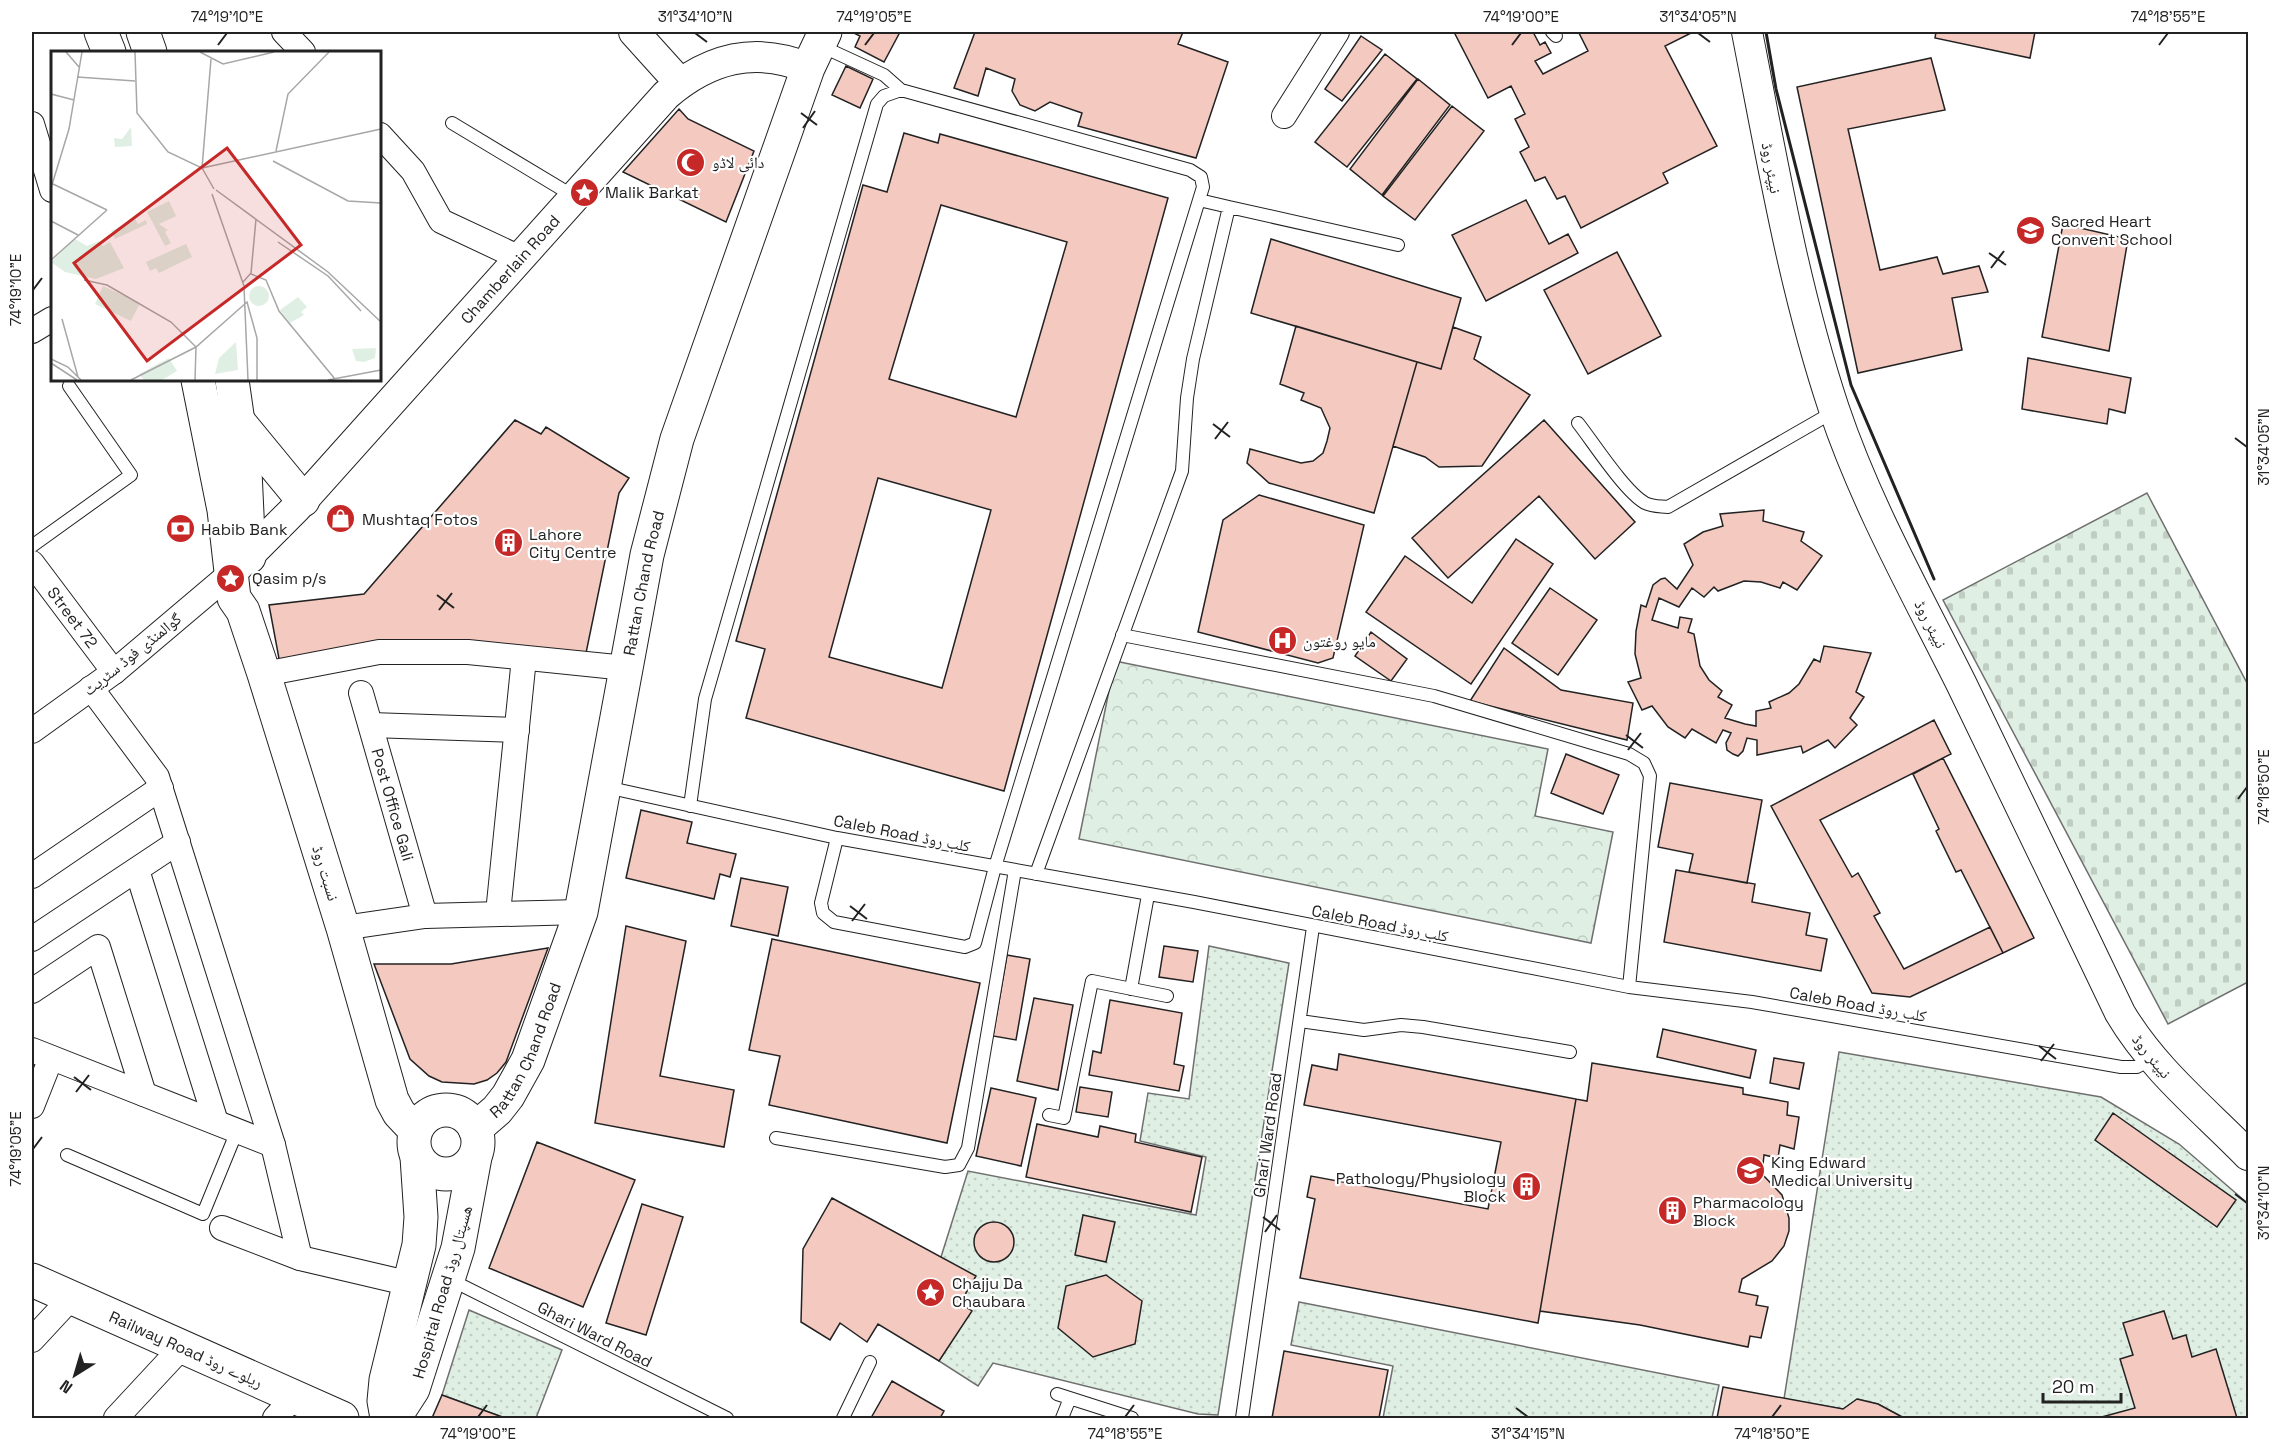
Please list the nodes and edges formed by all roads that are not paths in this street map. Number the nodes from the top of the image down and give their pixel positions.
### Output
1 (100, 32) edge
2 (142, 32) edge
3 (284, 32) edge
4 (634, 32) edge
5 (1337, 32) edge
6 (1747, 32) edge
7 (817, 48) edge
8 (109, 51) edge
9 (150, 51) edge
10 (302, 51) edge
11 (680, 83) junction
12 (901, 90) junction
13 (1284, 116) dead end
14 (452, 123) dead end
15 (32, 124) edge
16 (381, 136) edge
17 (42, 157) edge
18 (51, 187) edge
19 (576, 198) junction
20 (1199, 200) junction
21 (1229, 207) junction
22 (1398, 245) dead end
23 (522, 259) junction
24 (51, 320) edge
25 (32, 331) edge
26 (198, 381) edge
27 (232, 381) edge
28 (69, 386) dead end
29 (1835, 411) junction
30 (237, 420) junction
31 (1578, 423) dead end
32 (303, 500) junction
33 (32, 546) edge
34 (32, 563) edge
35 (240, 564) junction
36 (1122, 635) junction
37 (525, 658) junction
38 (626, 668) junction
39 (114, 672) junction
40 (264, 674) junction
41 (91, 688) junction
42 (361, 693) dead end
43 (371, 725) junction
44 (517, 730) junction
45 (32, 731) edge
46 (604, 786) junction
47 (161, 788) junction
48 (690, 806) junction
49 (837, 838) junction
50 (178, 842) junction
51 (995, 867) junction
52 (137, 870) junction
53 (1015, 870) junction
54 (1036, 874) junction
55 (32, 876) edge
56 (1148, 894) junction
57 (581, 912) junction
58 (498, 913) junction
59 (425, 916) junction
60 (1313, 927) junction
61 (343, 928) junction
62 (32, 939) edge
63 (1629, 987) junction
64 (1131, 989) junction
65 (32, 991) edge
66 (1167, 996) dead end
67 (1300, 1021) junction
68 (1570, 1052) dead end
69 (41, 1054) edge
70 (2151, 1059) junction
71 (144, 1094) junction
72 (32, 1104) edge
73 (1049, 1115) dead end
74 (226, 1127) junction
75 (776, 1138) dead end
76 (416, 1143) junction
77 (475, 1143) junction
78 (273, 1145) junction
79 (67, 1155) dead end
80 (2248, 1155) edge
81 (222, 1228) dead end
82 (300, 1258) junction
83 (448, 1279) junction
84 (32, 1280) edge
85 (411, 1284) junction
86 (71, 1298) junction
87 (32, 1340) edge
88 (182, 1347) junction
89 (870, 1362) dead end
90 (1057, 1394) dead end
91 (1070, 1398) junction
92 (284, 1408) edge
93 (1115, 1416) edge
94 (116, 1419) edge
95 (342, 1419) edge
96 (387, 1419) edge
97 (727, 1419) edge
98 (843, 1419) edge
99 (1062, 1419) edge
100 (1132, 1419) edge
101 (1242, 1419) edge

1 - 8 main road
2 - 9 main road
3 - 10 street
4 - 11 street
5 - 13 street
6 - 29 street, نیپئر روڈ
7 - 11 street, Chamberlain Road
7 - 12 lane
7 - 38 main road, Rattan Chand Road
11 - 19 street, Chamberlain Road
12 - 20 lane
12 - 48 lane
14 - 19 lane
15 - 17 street
16 - 23 street
17 - 18 street
19 - 23 street, Chamberlain Road
20 - 21 lane
20 - 51 lane
21 - 22 lane
21 - 36 lane
23 - 32 street, Chamberlain Road
24 - 25 street
26 - 35 main road
27 - 30 main road
28 - 33 lane
29 - 31 lane
29 - 70 street, نیپئر روڈ
30 - 32 main road
30 - 35 main road
32 - 35 street, Chamberlain Road
34 - 39 street, Street 72
35 - 39 street, گوالمنڈی فوڈ سٹریٹ
35 - 40 main road, نسبت روڈ
36 - 54 lane
36 - 63 lane
37 - 38 street
37 - 40 street
37 - 44 street
38 - 46 main road, Rattan Chand Road
39 - 41 street, گوالمنڈی فوڈ سٹریٹ
40 - 61 main road, نسبت روڈ
41 - 45 street, گوالمنڈی فوڈ سٹریٹ
41 - 47 street
42 - 43 street, Post Office Gali
43 - 44 street
43 - 59 street, Post Office Gali
44 - 58 street
46 - 48 lane, Caleb Road کلب روڈ
46 - 57 main road, Rattan Chand Road
47 - 50 street
47 - 55 street
48 - 49 lane, Caleb Road کلب روڈ
49 - 51 lane, Caleb Road کلب روڈ
49 - 51 lane
50 - 52 street
50 - 78 street
51 - 53 lane, Caleb Road کلب روڈ
52 - 62 street
52 - 74 street
53 - 54 lane, Caleb Road کلب روڈ
53 - 75 lane
54 - 56 lane, Caleb Road کلب روڈ
56 - 60 lane, Caleb Road کلب روڈ
56 - 64 lane
57 - 58 street
57 - 77 main road, Rattan Chand Road
58 - 59 street
59 - 61 street
60 - 63 lane, Caleb Road کلب روڈ
60 - 67 lane, Ghari Ward Road
61 - 76 main road, نسبت روڈ
63 - 70 lane, Caleb Road کلب روڈ
64 - 66 lane
64 - 73 lane
65 - 71 street
67 - 68 lane
67 - 101 lane, Ghari Ward Road
69 - 71 street
69 - 72 street
70 - 80 street, نیپئر روڈ
71 - 74 street
74 - 78 street
74 - 79 lane
76 - 77 main road
76 - 77 main road
76 - 85 main road, Hospital Road ھسپتال روڈ
77 - 83 main road, Hospital Road ھسپتال روڈ
78 - 82 street
81 - 82 street
82 - 85 street
83 - 96 main road, Hospital Road ھسپتال روڈ
83 - 97 lane, Ghari Ward Road
84 - 86 main road, Railway Road ریلوے روڈ
85 - 96 main road, Hospital Road ھسپتال روڈ
86 - 87 street
86 - 88 main road, Railway Road ریلوے روڈ
88 - 92 main road, Railway Road ریلوے روڈ
88 - 94 street
89 - 98 lane
90 - 91 lane
91 - 93 lane
91 - 99 lane
92 - 95 main road, Railway Road ریلوے روڈ
93 - 100 lane

